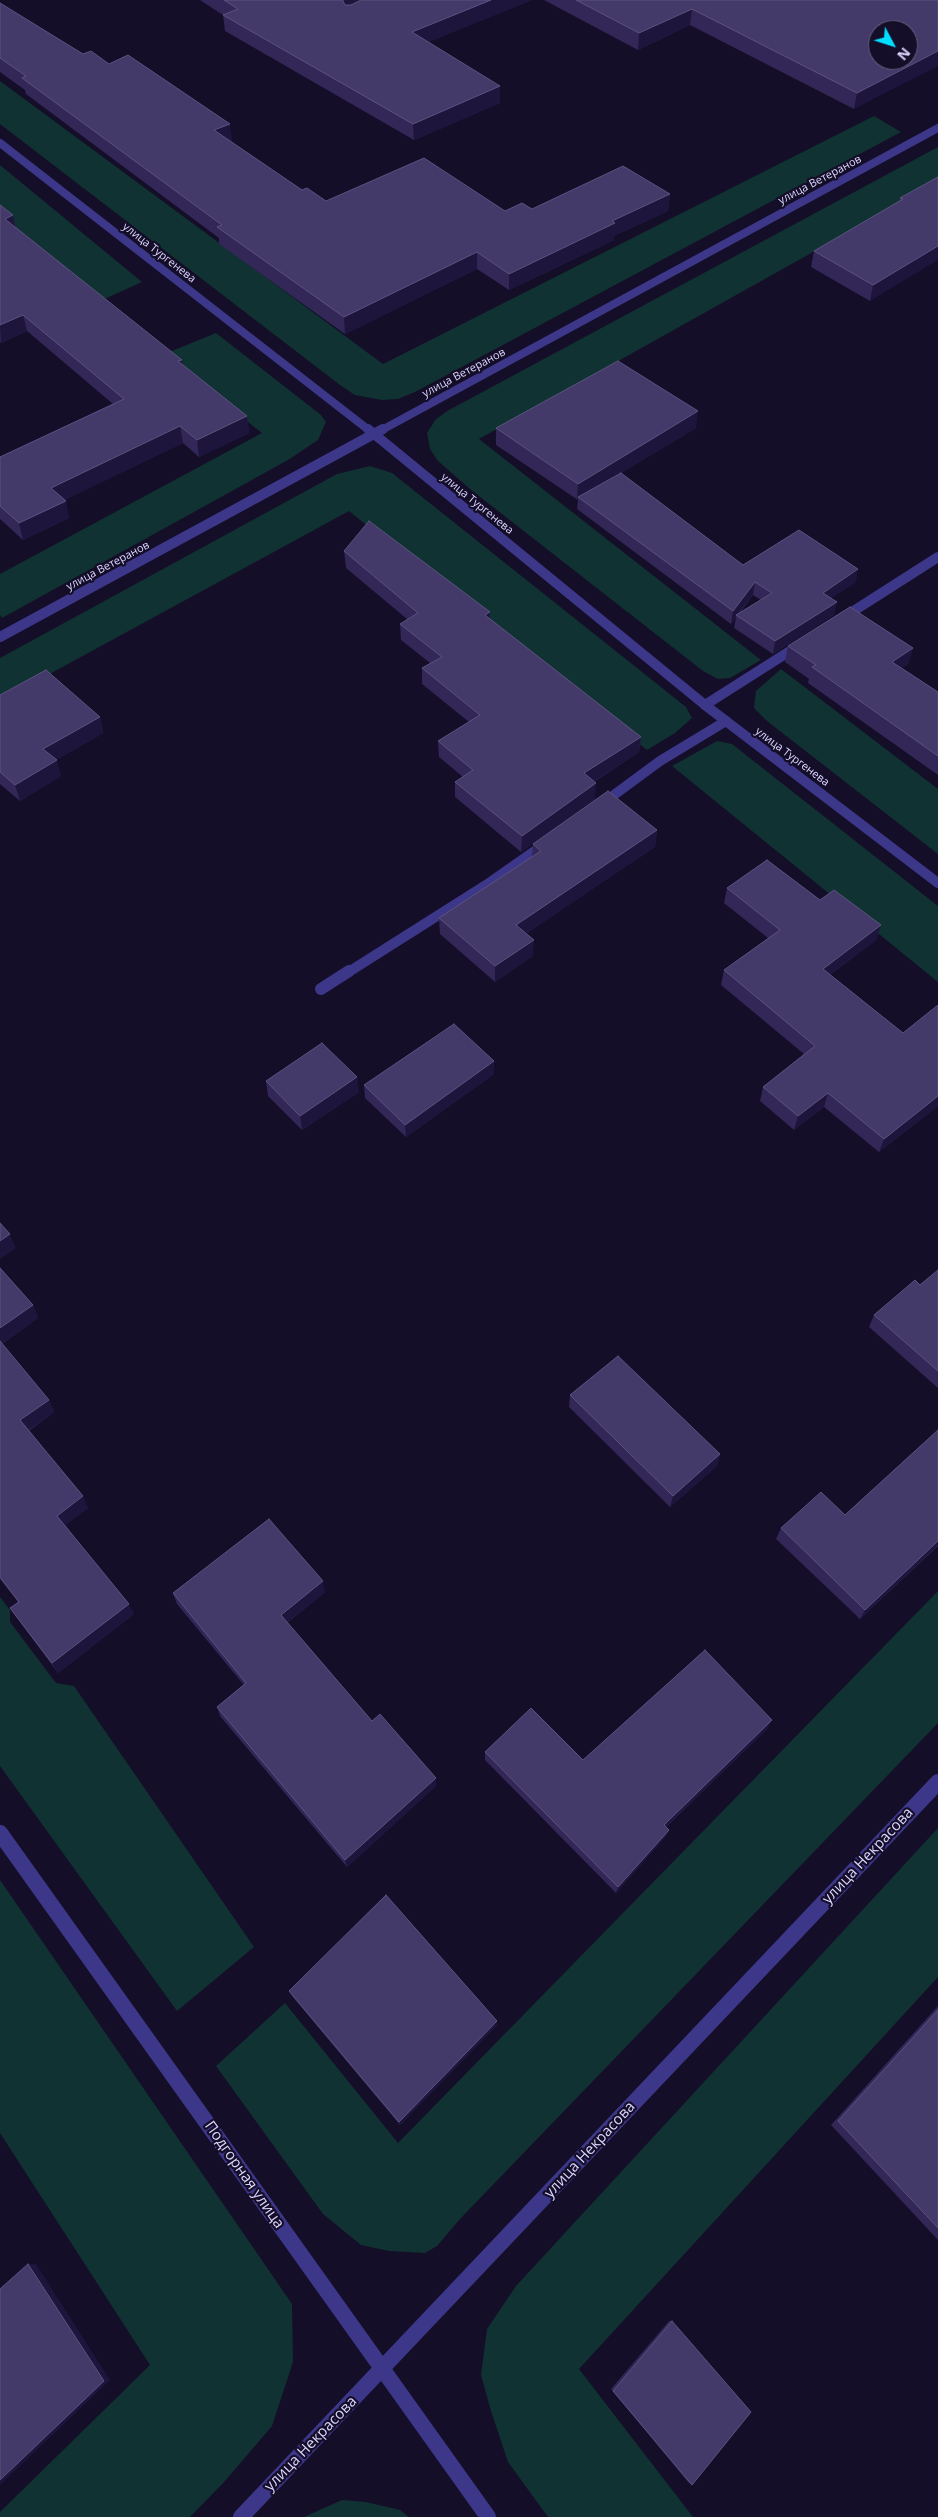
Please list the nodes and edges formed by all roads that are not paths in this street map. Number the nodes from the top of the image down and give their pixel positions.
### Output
1 (938, 128) edge
2 (0, 143) edge
3 (374, 434) junction
4 (938, 557) edge
5 (829, 626) edge
6 (0, 637) edge
7 (812, 637) edge
8 (705, 705) junction
9 (726, 721) junction
10 (590, 812) edge
11 (558, 835) edge
12 (938, 883) edge
13 (321, 989) dead end
14 (938, 1782) edge
15 (0, 1832) edge
16 (383, 2369) junction
17 (241, 2517) edge
18 (488, 2517) edge

1 - 3 street, улица Ветеранов
2 - 3 street, улица Тургенева
3 - 6 street, улица Ветеранов
3 - 8 street, улица Тургенева
4 - 5 street
7 - 8 street
8 - 9 street, улица Тургенева
9 - 10 street
9 - 12 street, улица Тургенева
11 - 13 street
14 - 16 street, улица Некрасова
15 - 16 street, Подгорная улица
16 - 17 street, улица Некрасова
16 - 18 street, Подгорная улица

